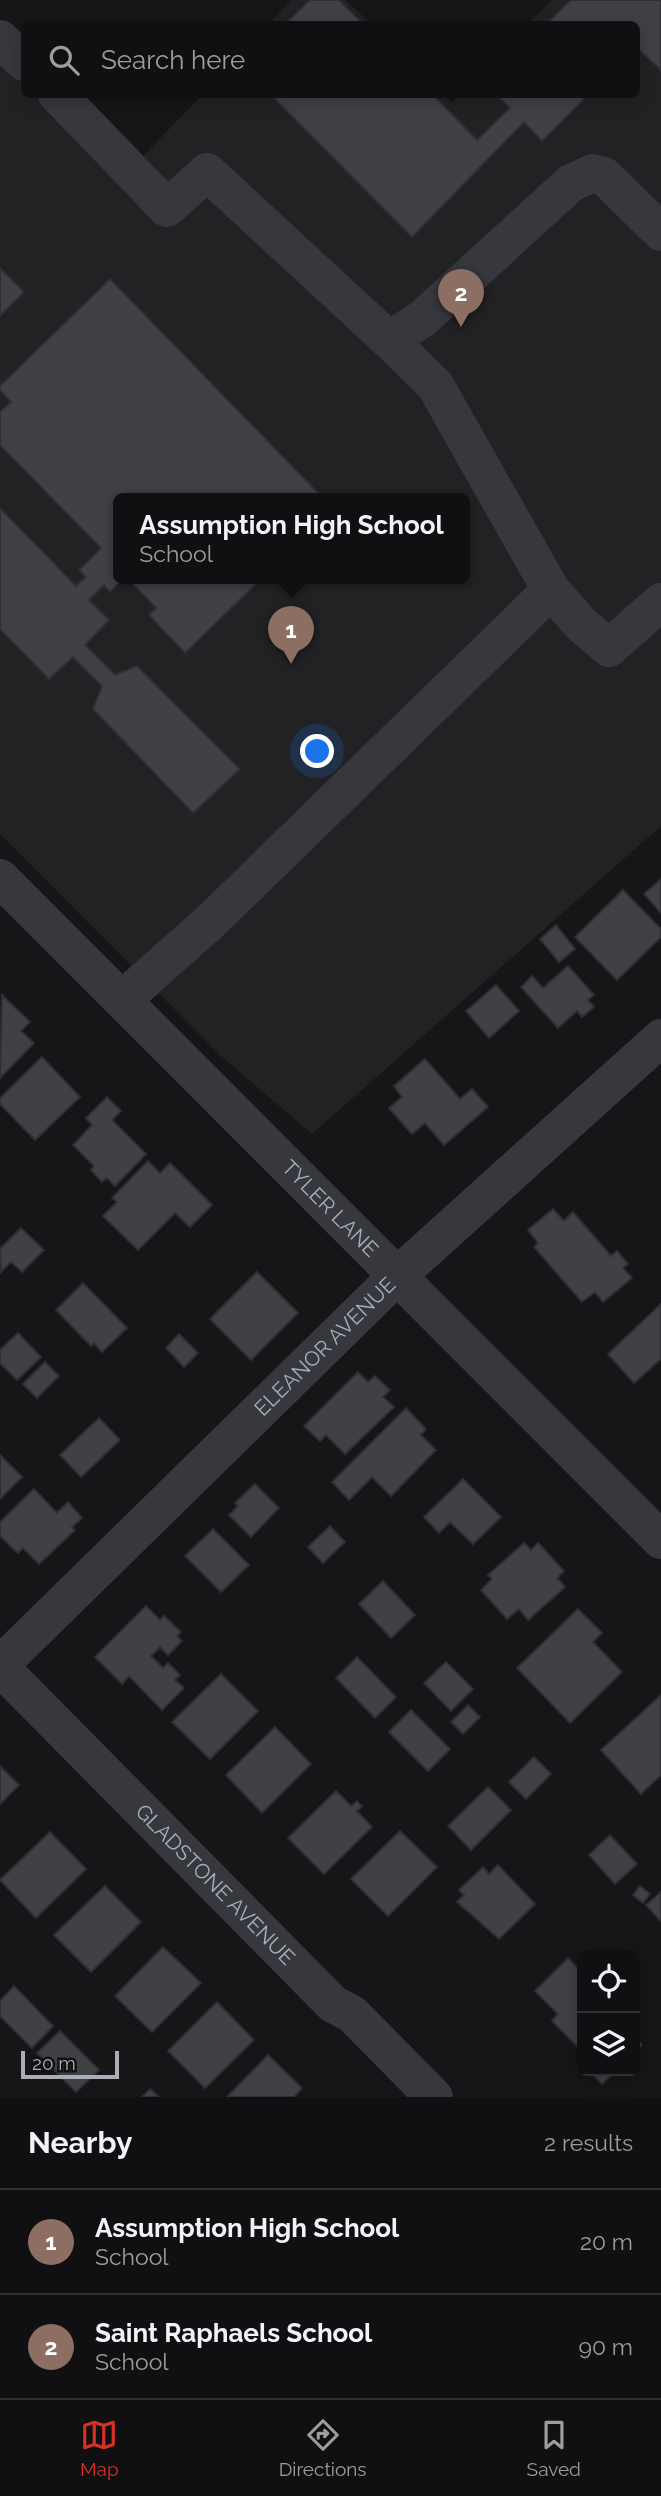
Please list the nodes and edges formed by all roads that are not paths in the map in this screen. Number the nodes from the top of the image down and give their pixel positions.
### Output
1 (0, 38) edge
2 (21, 59) edge
3 (61, 98) edge
4 (661, 232) edge
5 (389, 340) junction
6 (551, 590) junction
7 (661, 602) edge
8 (0, 878) edge
9 (122, 1000) junction
10 (661, 1038) edge
11 (397, 1276) junction
12 (661, 1540) edge
13 (0, 1666) edge
14 (434, 2097) edge

1 - 2 street
3 - 5 street
4 - 5 street
5 - 6 street
6 - 7 street
6 - 9 street
8 - 9 street, TYLER LANE
9 - 11 street, TYLER LANE
10 - 11 street, ELEANOR AVENUE
11 - 12 street, TYLER LANE
11 - 13 street, ELEANOR AVENUE
13 - 14 street, GLADSTONE AVENUE

